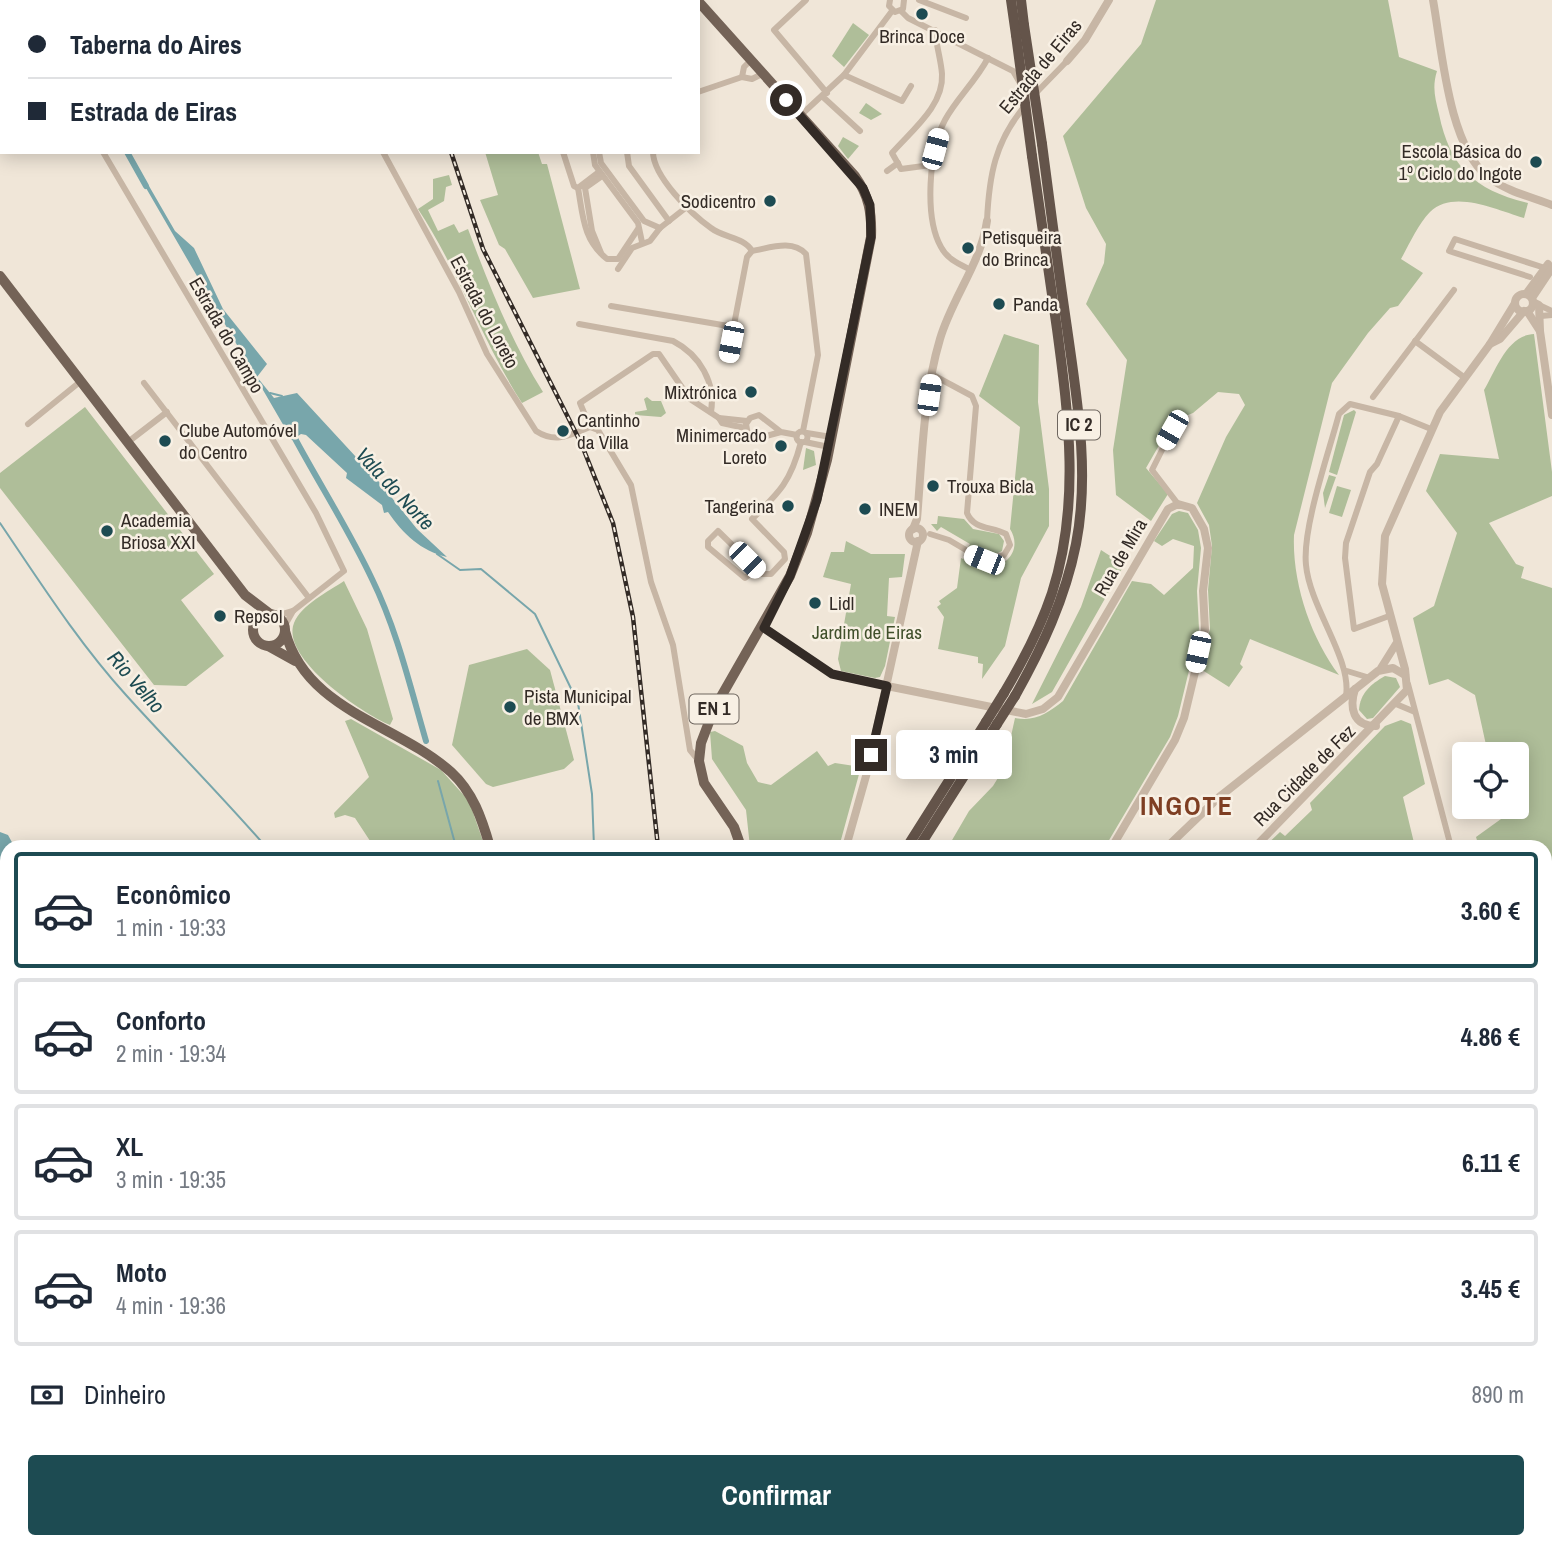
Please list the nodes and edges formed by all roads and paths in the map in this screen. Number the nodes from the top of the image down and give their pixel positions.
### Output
1 (806, 0) edge
2 (890, 0) edge
3 (919, 0) edge
4 (1011, 0) edge
5 (1021, 0) edge
6 (1109, 0) edge
7 (1433, 0) edge
8 (905, 1) edge
9 (700, 3) edge
10 (892, 11) junction
11 (901, 11) junction
12 (966, 18) dead end
13 (935, 30) junction
14 (988, 58) junction
15 (750, 61) junction
16 (1067, 61) joint
17 (762, 74) junction
18 (844, 75) junction
19 (742, 77) junction
20 (911, 86) dead end
21 (700, 91) edge
22 (825, 95) junction
23 (1030, 100) junction
24 (801, 115) junction
25 (860, 131) dead end
26 (104, 154) edge
27 (384, 154) edge
28 (564, 154) edge
29 (593, 154) edge
30 (599, 154) edge
31 (627, 154) edge
32 (653, 154) edge
33 (898, 163) junction
34 (931, 164) junction
35 (887, 171) dead end
36 (601, 174) junction
37 (578, 188) junction
38 (1552, 205) edge
39 (688, 206) junction
40 (987, 220) joint
41 (669, 221) junction
42 (660, 228) junction
43 (638, 229) junction
44 (642, 242) junction
45 (752, 251) junction
46 (602, 255) junction
47 (1548, 267) edge
48 (618, 269) dead end
49 (971, 270) junction
50 (0, 276) edge
51 (1530, 277) dead end
52 (1454, 290) dead end
53 (1532, 300) junction
54 (1515, 303) junction
55 (611, 306) dead end
56 (1525, 311) junction
57 (1552, 313) edge
58 (1541, 316) junction
59 (579, 324) dead end
60 (734, 327) junction
61 (1540, 331) junction
62 (1415, 341) junction
63 (1490, 344) junction
64 (728, 356) dead end
65 (931, 374) junction
66 (1465, 378) junction
67 (81, 382) junction
68 (144, 383) dead end
69 (1373, 397) dead end
70 (167, 412) junction
71 (710, 412) junction
72 (1552, 415) edge
73 (1399, 416) junction
74 (28, 424) dead end
75 (746, 425) junction
76 (590, 427) junction
77 (1431, 429) junction
78 (1172, 430) dead end
79 (781, 432) junction
80 (802, 433) junction
81 (128, 442) junction
82 (803, 442) junction
83 (830, 442) junction
84 (1178, 505) junction
85 (930, 534) dead end
86 (750, 574) dead end
87 (246, 595) junction
88 (309, 598) junction
89 (293, 611) junction
90 (273, 615) junction
91 (1389, 616) junction
92 (254, 623) junction
93 (764, 628) junction
94 (285, 629) junction
95 (1396, 644) junction
96 (268, 646) junction
97 (298, 663) junction
98 (1347, 671) junction
99 (1378, 671) junction
100 (1405, 675) junction
101 (1370, 678) junction
102 (1408, 684) junction
103 (887, 686) junction
104 (1355, 689) junction
105 (1346, 696) junction
106 (1396, 704) junction
107 (1415, 712) junction
108 (992, 723) junction
109 (1376, 726) junction
110 (699, 761) junction
111 (488, 840) edge
112 (739, 840) edge
113 (848, 840) edge
114 (912, 840) edge
115 (923, 840) edge
116 (1116, 840) edge
117 (1174, 840) edge
118 (1262, 840) edge
119 (1449, 840) edge

1 - 22 street
2 - 10 street
3 - 12 street
4 - 108 highway, IC 2, bridge
5 - 108 highway, IC 2, bridge
6 - 16 street, Estrada de Eiras
7 - 38 street
8 - 11 street
9 - 15 main road, EN 1
10 - 11 street
10 - 18 street
11 - 13 street
13 - 14 street
13 - 33 street
14 - 23 street
14 - 34 street
15 - 17 main road, EN 1
15 - 19 street
16 - 23 street, Estrada de Eiras
17 - 19 street
17 - 24 main road, EN 1
18 - 20 street
18 - 22 street
19 - 21 street
22 - 24 street
22 - 25 street
23 - 40 street, Estrada de Eiras
24 - 83 main road, EN 1
26 - 88 street, Estrada do Campo
27 - 76 street, Estrada do Loreto
28 - 37 street
29 - 36 street
30 - 42 street
31 - 41 street
32 - 39 street
33 - 34 street
33 - 35 street
34 - 49 street
36 - 37 street
36 - 43 street
36 - 46 street
37 - 46 street
39 - 41 street
39 - 45 street
40 - 49 street, Estrada de Eiras
41 - 42 street
42 - 44 street
43 - 44 street
43 - 46 street
44 - 48 street
45 - 60 street
45 - 80 street
47 - 51 street
47 - 53 street
49 - 65 street, Estrada de Eiras
50 - 67 main road
52 - 62 street
53 - 54 street
53 - 56 street
53 - 57 street
53 - 58 street
54 - 56 street
54 - 63 street
55 - 60 street
56 - 61 street
56 - 63 street
57 - 58 street
58 - 61 street
59 - 71 street
60 - 64 street
61 - 72 street
62 - 66 street
62 - 69 street
63 - 66 street
65 - 85 street
65 - 103 street, Estrada de Eiras
66 - 77 street
67 - 74 street
67 - 81 main road
68 - 70 street
70 - 81 street
70 - 88 street
71 - 75 street
71 - 76 street
73 - 77 street
73 - 91 street
73 - 98 street
75 - 79 street
75 - 79 street
76 - 110 street
77 - 91 street
78 - 84 street
79 - 80 street
80 - 82 street
80 - 83 street
81 - 87 main road
82 - 83 street
82 - 86 street
83 - 93 main road, EN 1
84 - 103 street, Rua de Mira
84 - 116 street
87 - 90 main road
87 - 92 main road
88 - 89 street
89 - 90 street
89 - 94 street
90 - 92 main road
90 - 94 main road
91 - 95 street
92 - 96 main road
93 - 103 street
93 - 110 main road, EN 1
94 - 96 main road
94 - 97 main road
95 - 99 street
95 - 100 street
96 - 97 main road
97 - 111 main road
98 - 101 street
98 - 105 street
99 - 100 street
99 - 101 street
100 - 102 street
101 - 104 street
102 - 106 street
102 - 107 street
103 - 113 street, Estrada de Eiras
104 - 105 street
104 - 109 street
105 - 117 street
106 - 107 street
106 - 109 street
107 - 119 street
108 - 114 highway, IC 2
108 - 115 highway, IC 2
109 - 118 street, Rua Cidade de Fez
110 - 112 main road

